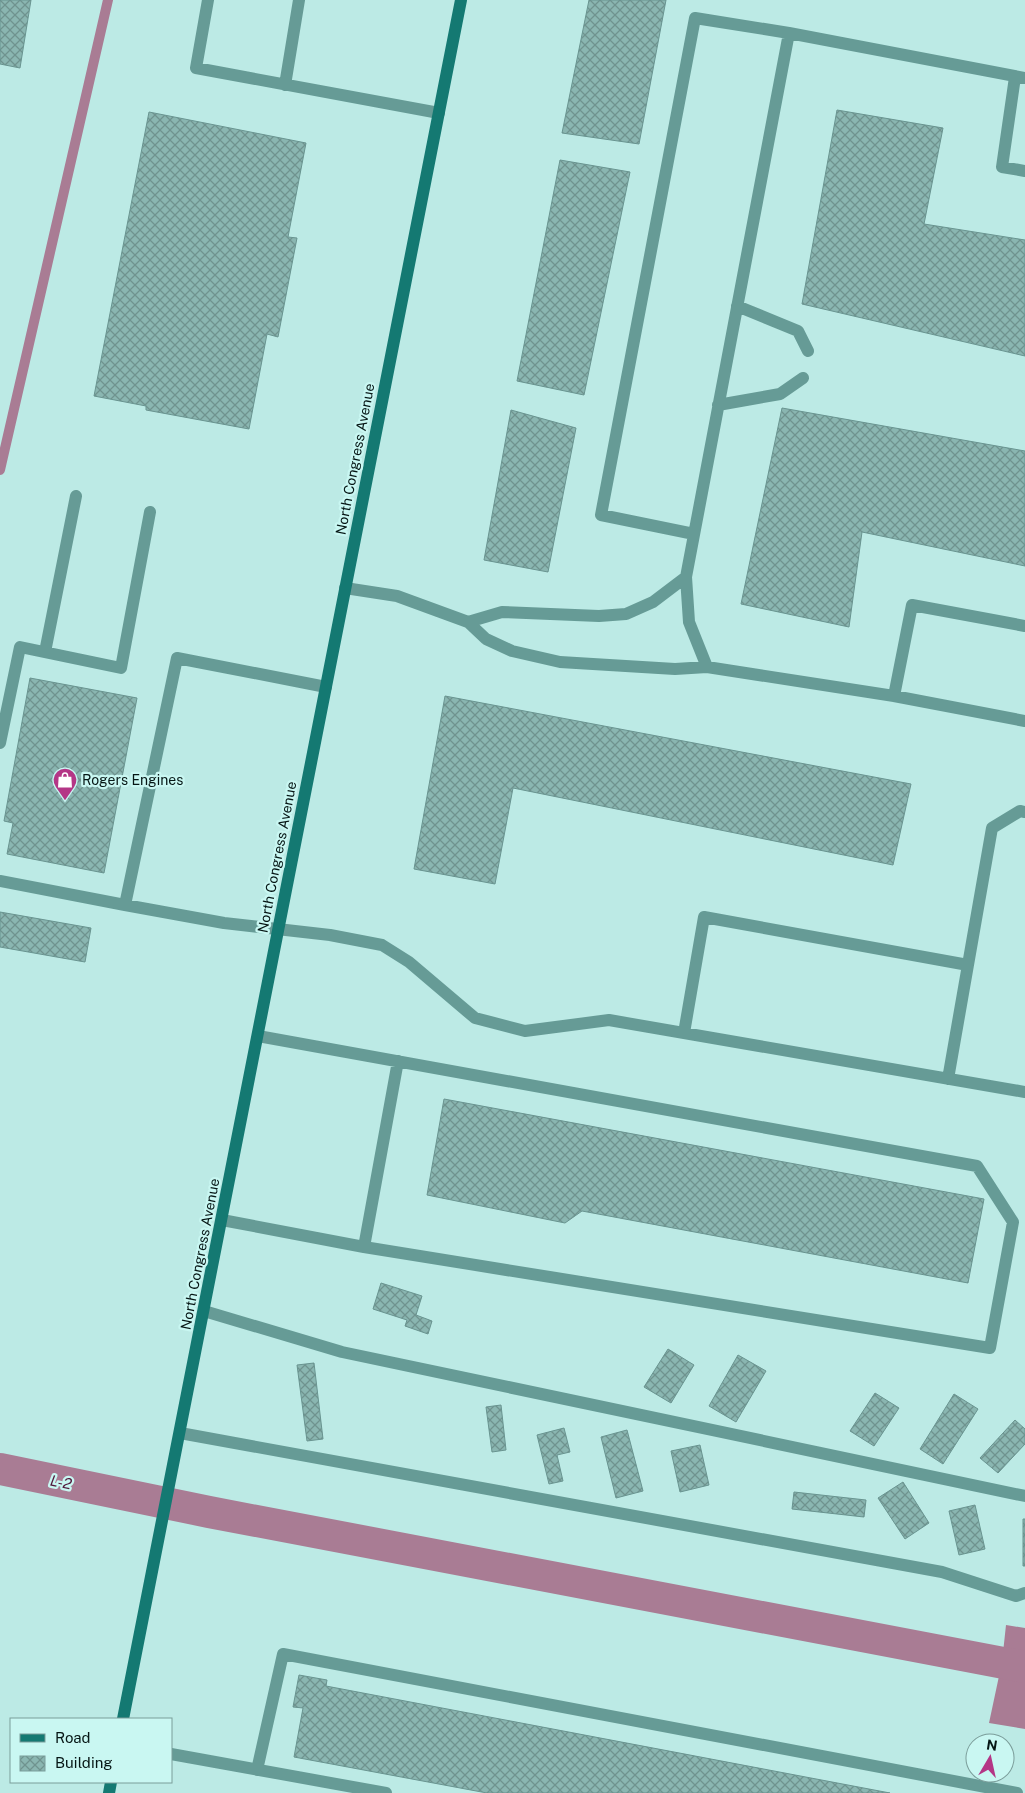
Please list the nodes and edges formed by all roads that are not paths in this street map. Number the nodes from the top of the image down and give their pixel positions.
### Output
1 (208, 0) edge
2 (299, 0) edge
3 (460, 0) edge
4 (788, 33) junction
5 (1020, 77) edge
6 (285, 85) junction
7 (438, 112) junction
8 (1025, 171) edge
9 (737, 306) junction
10 (808, 351) dead end
11 (804, 378) dead end
12 (718, 405) junction
13 (76, 496) dead end
14 (150, 512) dead end
15 (694, 534) junction
16 (686, 577) junction
17 (345, 588) junction
18 (468, 622) junction
19 (1025, 626) edge
20 (45, 652) junction
21 (707, 667) junction
22 (326, 687) junction
23 (894, 696) junction
24 (1025, 721) edge
25 (0, 743) edge
26 (1025, 812) edge
27 (0, 881) edge
28 (125, 905) junction
29 (278, 928) junction
30 (968, 965) junction
31 (684, 1033) junction
32 (258, 1036) junction
33 (398, 1061) junction
34 (948, 1079) junction
35 (1025, 1092) edge
36 (222, 1220) junction
37 (364, 1247) junction
38 (204, 1311) junction
39 (179, 1435) junction
40 (1025, 1496) edge
41 (1025, 1593) edge
42 (123, 1718) edge
43 (172, 1754) edge
44 (257, 1770) junction
45 (386, 1793) edge
46 (1016, 1793) edge

1 - 6 lane
2 - 6 lane
3 - 7 street, North Congress Avenue
4 - 5 lane
4 - 9 lane
4 - 15 lane
5 - 8 lane
6 - 7 lane
7 - 17 street, North Congress Avenue
9 - 10 lane
9 - 12 lane
11 - 12 lane
12 - 15 lane
13 - 20 lane
14 - 20 lane
15 - 16 lane
16 - 18 lane
16 - 21 lane
17 - 18 lane
17 - 22 street, North Congress Avenue
18 - 21 lane
19 - 23 lane
20 - 25 lane
21 - 23 lane
22 - 28 lane
22 - 29 street, North Congress Avenue
23 - 24 lane
26 - 30 lane
27 - 28 lane
28 - 29 lane
29 - 31 lane
29 - 32 street, North Congress Avenue
30 - 31 lane
30 - 34 lane
31 - 34 lane
32 - 33 lane
32 - 36 street, North Congress Avenue
33 - 37 lane
33 - 37 lane
34 - 35 lane
36 - 37 lane
36 - 38 street, North Congress Avenue
38 - 39 street, North Congress Avenue
38 - 40 lane
39 - 41 lane
39 - 42 street, North Congress Avenue
43 - 44 lane
44 - 45 lane
44 - 46 lane

